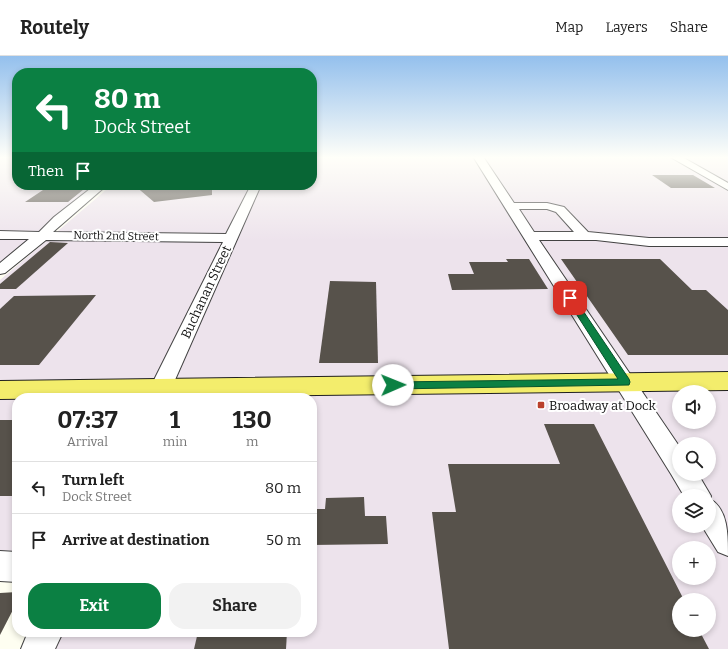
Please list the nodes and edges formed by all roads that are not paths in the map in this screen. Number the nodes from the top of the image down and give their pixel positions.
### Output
1 (497, 186) edge
2 (96, 190) edge
3 (254, 190) edge
4 (511, 206) junction
5 (0, 235) edge
6 (43, 235) junction
7 (530, 236) junction
8 (584, 236) junction
9 (231, 238) junction
10 (728, 242) edge
11 (0, 270) edge
12 (728, 381) edge
13 (625, 382) junction
14 (0, 390) edge
15 (158, 393) edge
16 (672, 455) edge
17 (716, 523) edge
18 (728, 542) edge
19 (0, 566) edge
20 (12, 567) edge
21 (44, 637) edge
22 (38, 649) edge

1 - 4 street
2 - 6 street
3 - 9 street, Buchanan Street
4 - 7 street
4 - 8 street
5 - 6 street, North 2nd Street
6 - 9 street, North 2nd Street
6 - 11 street
7 - 8 street
7 - 13 street
8 - 10 street
9 - 15 street, Buchanan Street
12 - 13 main road
13 - 15 main road
13 - 16 street
14 - 15 main road
17 - 18 street
19 - 20 street
21 - 22 street

